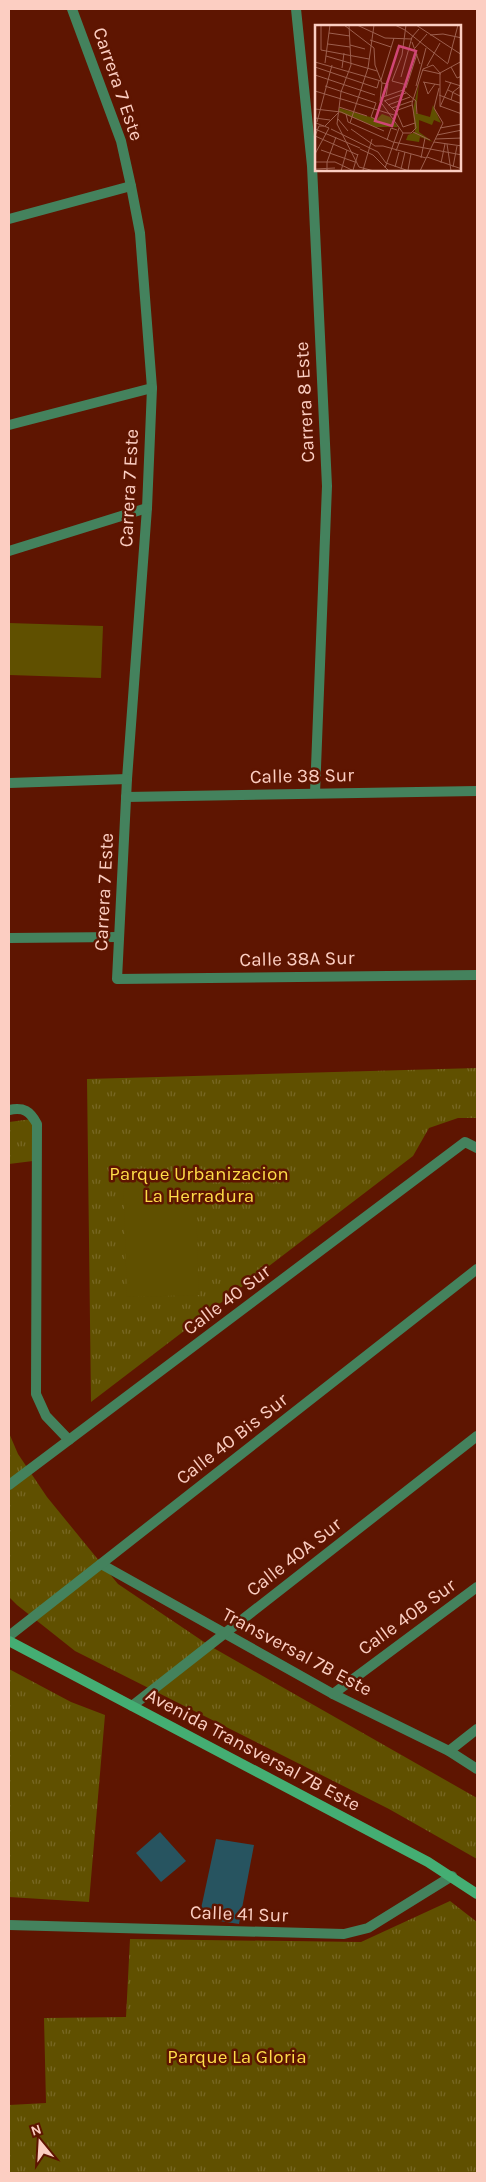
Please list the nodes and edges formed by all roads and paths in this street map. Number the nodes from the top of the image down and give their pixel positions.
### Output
1 (72, 9) edge
2 (296, 9) edge
3 (131, 186) junction
4 (9, 219) edge
5 (152, 388) junction
6 (9, 425) edge
7 (147, 508) junction
8 (9, 551) edge
9 (127, 779) junction
10 (9, 783) edge
11 (477, 790) edge
12 (315, 794) junction
13 (126, 797) junction
14 (119, 937) junction
15 (9, 938) edge
16 (477, 975) edge
17 (117, 979) joint
18 (9, 1110) edge
19 (477, 1148) edge
20 (477, 1270) edge
21 (477, 1436) edge
22 (69, 1440) junction
23 (9, 1485) edge
24 (101, 1564) junction
25 (477, 1587) edge
26 (225, 1634) junction
27 (9, 1636) edge
28 (9, 1641) edge
29 (333, 1694) junction
30 (132, 1706) junction
31 (477, 1729) edge
32 (449, 1750) junction
33 (477, 1769) edge
34 (452, 1876) junction
35 (477, 1894) edge
36 (9, 1925) edge

1 - 3 street, Carrera 7 Este
2 - 12 street, Carrera 8 Este
3 - 4 street
3 - 5 street, Carrera 7 Este
5 - 6 street
5 - 7 street, Carrera 7 Este
7 - 8 street
7 - 9 street, Carrera 7 Este
9 - 10 street
9 - 13 street, Carrera 7 Este
11 - 12 street, Calle 38 Sur
12 - 13 street, Calle 38 Sur
13 - 14 street, Carrera 7 Este
14 - 15 street
14 - 17 street, Carrera 7 Este
16 - 17 street, Calle 38A Sur
18 - 22 street
19 - 22 street, Calle 40 Sur
20 - 24 street, Calle 40 Bis Sur
21 - 26 street, Calle 40A Sur
22 - 23 street, Calle 40 Sur
24 - 26 street, Transversal 7B Este
24 - 27 street, Calle 40 Bis Sur
25 - 29 street, Calle 40B Sur
26 - 29 street, Transversal 7B Este
26 - 30 street, Calle 40A Sur
28 - 30 main road, Avenida Transversal 7B Este
29 - 32 street, Transversal 7B Este
30 - 34 main road, Avenida Transversal 7B Este
31 - 32 street
32 - 33 street, Transversal 7B Este
34 - 35 main road, Avenida Transversal 7B Este
34 - 36 street, Calle 41 Sur

